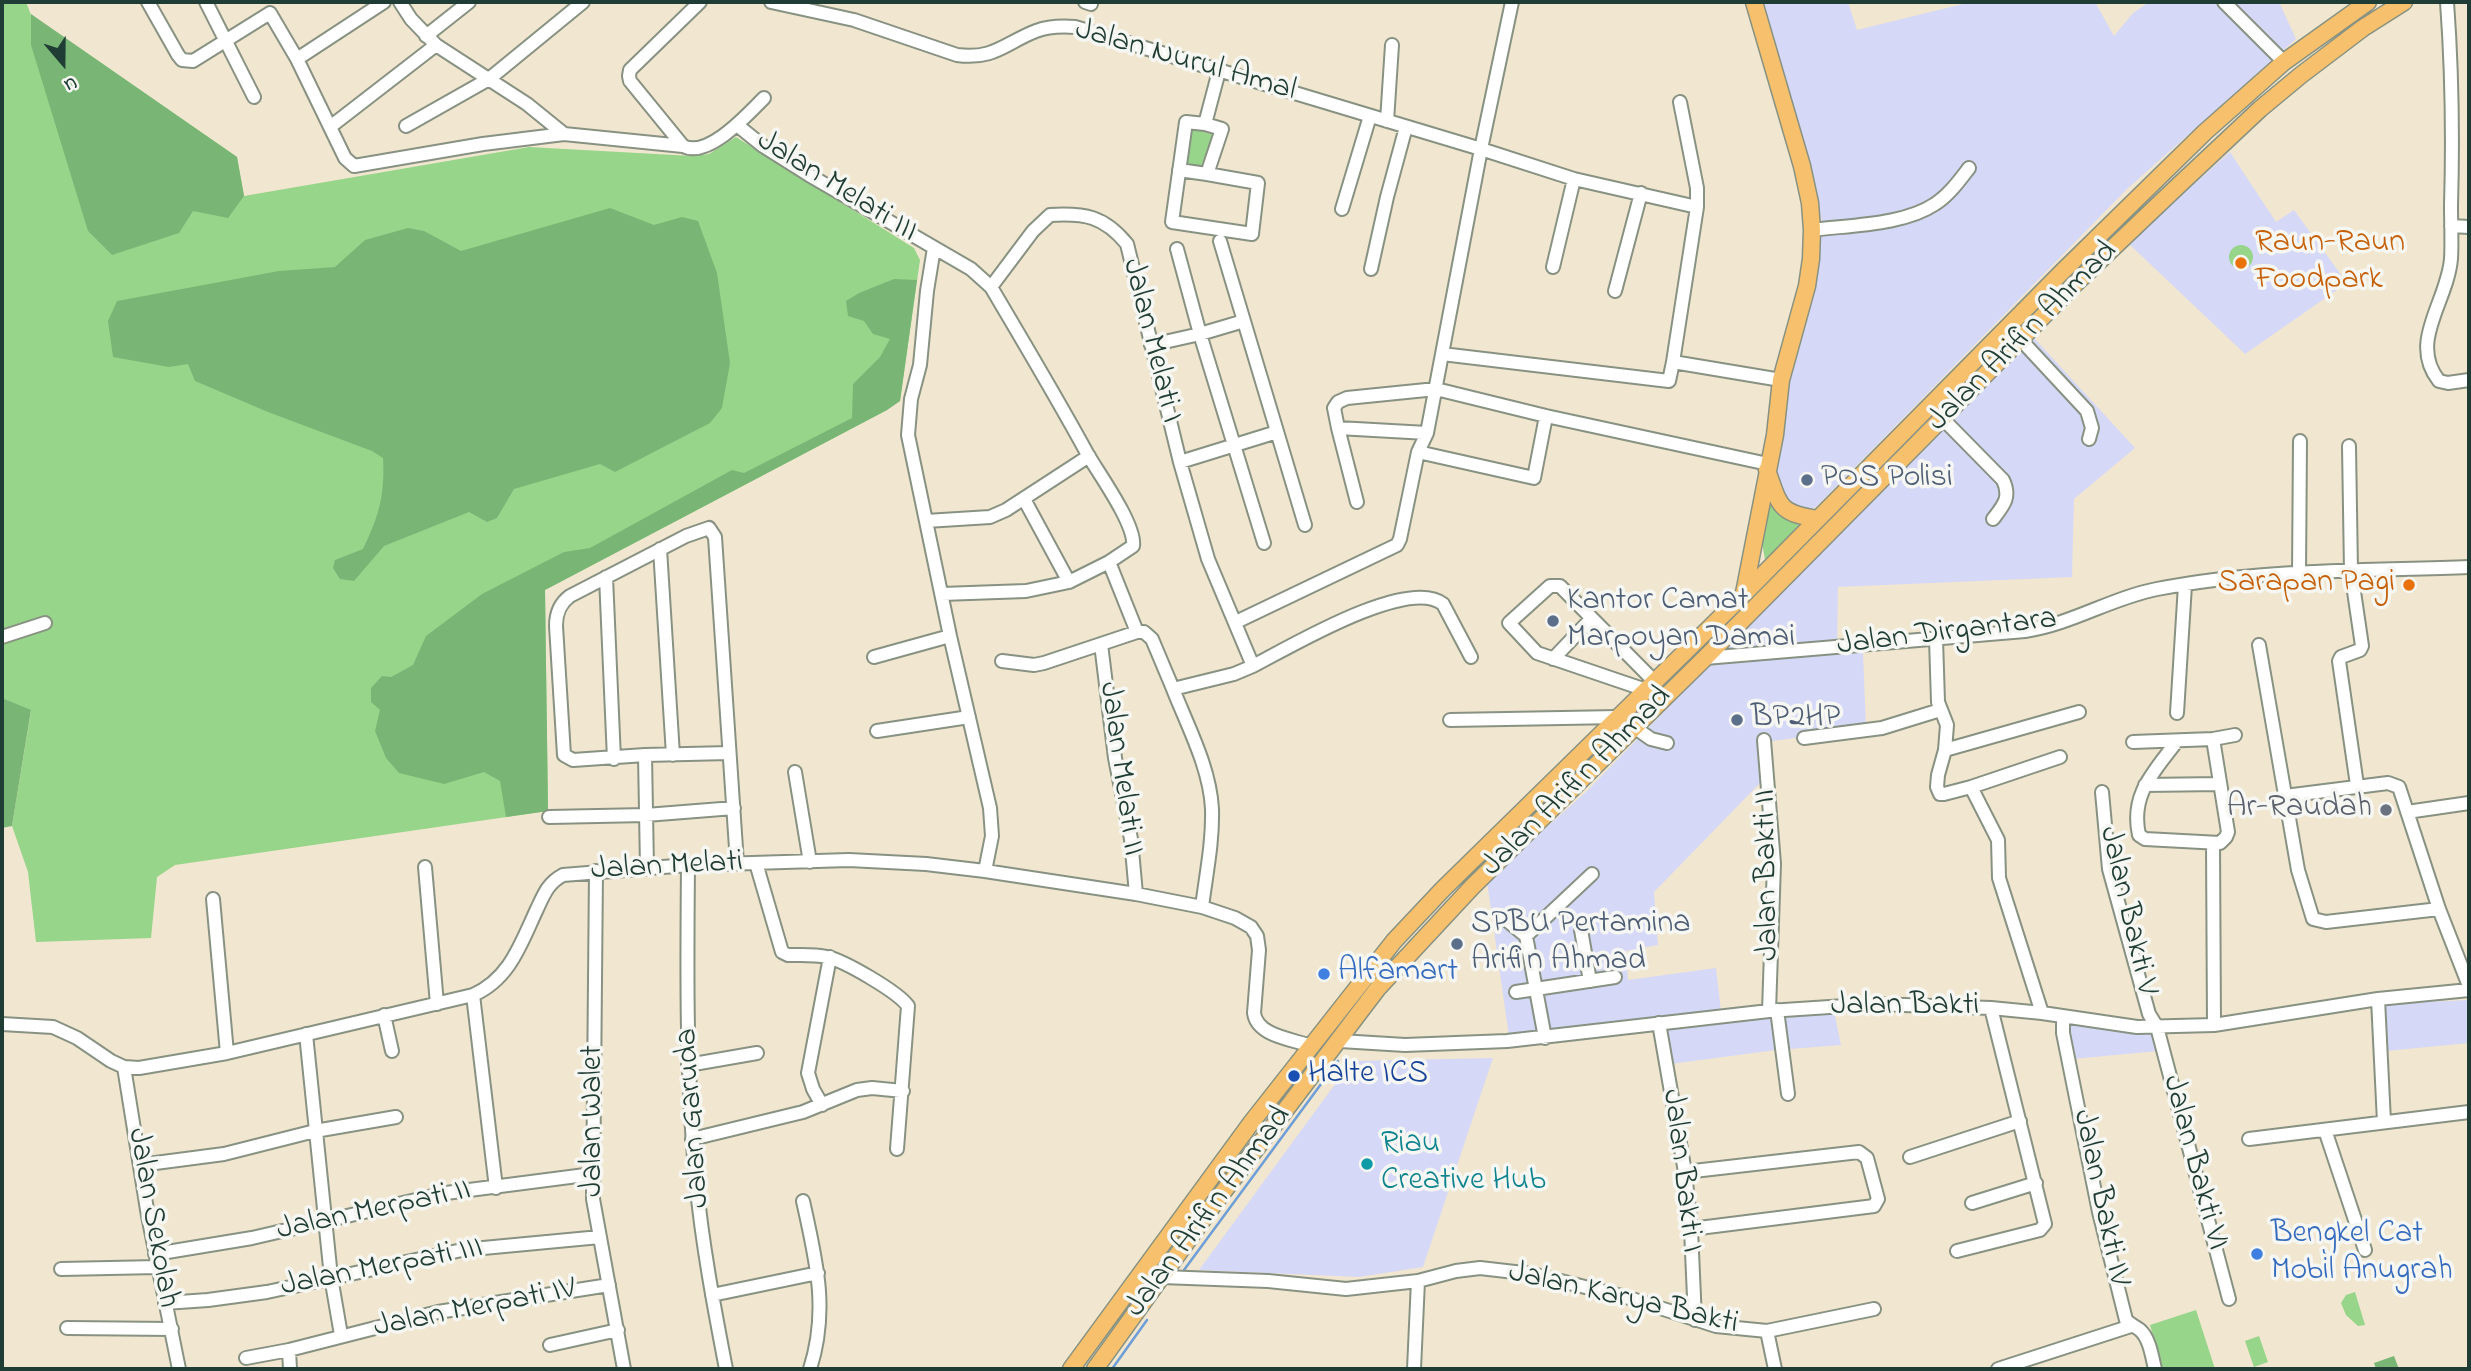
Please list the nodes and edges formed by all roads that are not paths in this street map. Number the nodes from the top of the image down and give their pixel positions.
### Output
1 (148, 2) edge
2 (206, 2) edge
3 (384, 2) edge
4 (400, 2) edge
5 (469, 2) edge
6 (583, 2) edge
7 (700, 2) edge
8 (771, 2) edge
9 (1085, 2) edge
10 (1091, 2) edge
11 (1512, 2) edge
12 (1754, 2) edge
13 (2224, 2) edge
14 (2368, 2) edge
15 (2404, 2) edge
16 (2447, 2) edge
17 (267, 7) edge
18 (226, 40) junction
19 (431, 41) junction
20 (1392, 45) dead end
21 (297, 59) junction
22 (2284, 62) junction
23 (1219, 71) junction
24 (489, 79) junction
25 (254, 97) dead end
26 (764, 98) dead end
27 (1680, 102) dead end
28 (1370, 116) junction
29 (1387, 121) junction
30 (1205, 124) junction
31 (737, 125) junction
32 (406, 126) dead end
33 (330, 127) junction
34 (1406, 127) junction
35 (564, 134) junction
36 (683, 146) junction
37 (1481, 149) junction
38 (1969, 168) dead end
39 (1180, 170) junction
40 (1207, 174) junction
41 (1574, 179) junction
42 (1640, 193) junction
43 (1697, 207) junction
44 (1342, 209) dead end
45 (2451, 226) junction
46 (2469, 227) edge
47 (1812, 230) junction
48 (1220, 241) dead end
49 (934, 248) junction
50 (1177, 250) dead end
51 (1553, 267) dead end
52 (1371, 269) dead end
53 (2063, 271) junction
54 (2076, 283) junction
55 (991, 287) junction
56 (1615, 291) dead end
57 (1244, 321) junction
58 (1200, 334) junction
59 (2021, 340) junction
60 (1151, 345) junction
61 (1442, 354) junction
62 (1673, 362) junction
63 (1781, 380) junction
64 (2469, 380) edge
65 (1436, 389) junction
66 (1546, 416) junction
67 (1943, 419) junction
68 (1338, 428) junction
69 (1277, 432) junction
70 (1427, 433) junction
71 (2088, 439) dead end
72 (2300, 441) dead end
73 (1235, 446) junction
74 (2349, 446) dead end
75 (1418, 452) junction
76 (1089, 456) junction
77 (1180, 463) junction
78 (1767, 467) junction
79 (1024, 499) junction
80 (1357, 502) dead end
81 (1818, 519) junction
82 (1993, 519) dead end
83 (926, 521) junction
84 (1305, 525) dead end
85 (1264, 543) dead end
86 (660, 549) junction
87 (1109, 562) junction
88 (2469, 567) edge
89 (2351, 571) junction
90 (2299, 574) junction
91 (606, 577) junction
92 (1069, 582) junction
93 (2185, 585) junction
94 (942, 594) junction
95 (1744, 594) junction
96 (1592, 618) junction
97 (45, 622) dead end
98 (1236, 622) junction
99 (1137, 632) junction
100 (950, 636) junction
101 (2, 637) edge
102 (1936, 639) junction
103 (1101, 644) junction
104 (2259, 645) dead end
105 (874, 657) dead end
106 (1471, 657) dead end
107 (1705, 658) junction
108 (1553, 659) junction
109 (1002, 661) dead end
110 (1253, 666) junction
111 (1650, 686) junction
112 (1173, 690) junction
113 (1939, 706) junction
114 (2079, 712) dead end
115 (2178, 713) dead end
116 (969, 717) junction
117 (1618, 717) junction
118 (1450, 720) dead end
119 (1634, 727) junction
120 (877, 732) dead end
121 (2235, 735) dead end
122 (1804, 738) dead end
123 (2213, 739) junction
124 (1764, 740) dead end
125 (2177, 741) junction
126 (2133, 742) dead end
127 (1667, 743) dead end
128 (1945, 750) junction
129 (729, 753) junction
130 (645, 755) junction
131 (673, 755) junction
132 (2060, 757) dead end
133 (614, 759) junction
134 (795, 772) dead end
135 (2219, 784) junction
136 (2145, 785) junction
137 (2357, 786) junction
138 (1971, 787) junction
139 (2102, 792) dead end
140 (1538, 796) junction
141 (2285, 796) junction
142 (2469, 803) edge
143 (734, 808) junction
144 (1551, 808) junction
145 (2407, 812) junction
146 (646, 815) junction
147 (549, 817) dead end
148 (2213, 843) junction
149 (810, 862) junction
150 (737, 863) junction
151 (756, 863) junction
152 (688, 865) junction
153 (425, 867) dead end
154 (647, 868) junction
155 (596, 871) junction
156 (985, 871) junction
157 (1592, 874) dead end
158 (1136, 894) junction
159 (213, 899) dead end
160 (1202, 907) junction
161 (2439, 909) junction
162 (1503, 917) dead end
163 (1581, 930) dead end
164 (1526, 936) junction
165 (830, 957) junction
166 (1615, 977) dead end
167 (1590, 981) junction
168 (2469, 988) edge
169 (1537, 989) junction
170 (1516, 992) dead end
171 (473, 995) junction
172 (2378, 999) junction
173 (437, 1004) junction
174 (1991, 1008) junction
175 (1773, 1010) junction
176 (2042, 1013) junction
177 (384, 1015) junction
178 (2063, 1016) junction
179 (1658, 1023) junction
180 (2, 1024) edge
181 (2214, 1025) junction
182 (2157, 1027) junction
183 (306, 1034) junction
184 (1545, 1038) junction
185 (1340, 1041) junction
186 (1311, 1046) junction
187 (392, 1051) dead end
188 (227, 1053) junction
189 (757, 1054) dead end
190 (688, 1065) junction
191 (124, 1067) junction
192 (903, 1091) junction
193 (1787, 1094) dead end
194 (822, 1105) junction
195 (2469, 1112) edge
196 (396, 1116) dead end
197 (2020, 1121) junction
198 (2384, 1122) junction
199 (2325, 1130) junction
200 (315, 1131) junction
201 (692, 1139) junction
202 (2249, 1139) dead end
203 (897, 1149) dead end
204 (1910, 1157) dead end
205 (140, 1165) junction
206 (1685, 1172) junction
207 (593, 1174) junction
208 (2036, 1183) junction
209 (496, 1188) junction
210 (803, 1201) dead end
211 (1972, 1203) dead end
212 (325, 1222) junction
213 (1691, 1229) junction
214 (600, 1237) junction
215 (2364, 1250) dead end
216 (1957, 1251) dead end
217 (157, 1260) junction
218 (61, 1269) dead end
219 (818, 1273) junction
220 (331, 1277) junction
221 (1162, 1277) junction
222 (1418, 1282) junction
223 (609, 1285) junction
224 (712, 1295) junction
225 (2229, 1299) dead end
226 (165, 1303) junction
227 (1874, 1309) dead end
228 (1695, 1320) junction
229 (2131, 1326) junction
230 (67, 1328) dead end
231 (172, 1329) junction
232 (618, 1330) junction
233 (1767, 1331) junction
234 (341, 1335) junction
235 (1092, 1343) junction
236 (550, 1345) dead end
237 (289, 1350) junction
238 (1106, 1353) junction
239 (246, 1358) dead end
240 (179, 1369) edge
241 (290, 1369) edge
242 (624, 1369) edge
243 (726, 1369) edge
244 (810, 1369) edge
245 (1071, 1369) edge
246 (1095, 1369) edge
247 (1414, 1369) edge
248 (1775, 1369) edge
249 (1998, 1369) edge
250 (2155, 1369) edge

1 - 18 street
2 - 18 street
3 - 21 street
4 - 19 street
5 - 19 street
6 - 24 street
7 - 36 street
8 - 23 street, Jalan Nurul Amal
9 - 10 street
11 - 37 street
12 - 47 main road
13 - 22 street
14 - 22 main road, Jalan Arifin Ahmad
15 - 54 main road, Jalan Arifin Ahmad
16 - 45 street
17 - 18 street
17 - 21 street, Jalan Melati III
18 - 25 street
19 - 24 street
19 - 33 street
20 - 29 street
21 - 33 street, Jalan Melati III
22 - 53 main road, Jalan Arifin Ahmad
23 - 28 street, Jalan Nurul Amal
23 - 30 street
24 - 32 street
24 - 35 street
26 - 31 street
27 - 43 street
28 - 29 street, Jalan Nurul Amal
28 - 44 street
29 - 34 street, Jalan Nurul Amal
30 - 39 street
30 - 40 street
31 - 36 street, Jalan Melati III
31 - 49 street, Jalan Melati III
33 - 35 street, Jalan Melati III
34 - 37 street, Jalan Nurul Amal
34 - 52 street
35 - 36 street, Jalan Melati III
37 - 41 street, Jalan Nurul Amal
37 - 61 street
38 - 47 street
39 - 40 street
39 - 40 street
41 - 42 street, Jalan Nurul Amal
41 - 51 street
42 - 43 street, Jalan Nurul Amal
42 - 56 street
43 - 62 street
45 - 46 street
45 - 64 street
47 - 63 main road
48 - 57 street
49 - 55 street
49 - 83 street, Jalan Melati III
50 - 58 street
53 - 54 main road
53 - 81 main road, Jalan Arifin Ahmad
54 - 59 main road, Jalan Arifin Ahmad
55 - 60 street, Jalan Melati I
55 - 76 street
57 - 58 street
57 - 69 street
58 - 60 street
58 - 73 street
59 - 67 main road, Jalan Arifin Ahmad
59 - 71 street
60 - 77 street, Jalan Melati I
61 - 62 street
61 - 65 street
62 - 63 street
63 - 78 main road
65 - 66 street
65 - 68 street
65 - 70 street
66 - 75 street
66 - 78 street
67 - 82 street
67 - 107 main road, Jalan Arifin Ahmad
68 - 70 street
68 - 80 street
69 - 73 street
69 - 84 street
70 - 75 street
72 - 90 street
73 - 77 street
73 - 85 street
74 - 89 street
75 - 98 street
76 - 79 street
76 - 87 street
77 - 98 street, Jalan Melati I
78 - 81 main road
78 - 95 main road
79 - 83 street
79 - 92 street
81 - 95 main road, Jalan Arifin Ahmad
83 - 94 street, Jalan Melati III
86 - 91 street
86 - 129 street
86 - 131 street
87 - 92 street
87 - 99 street
88 - 89 street, Jalan Dirgantara
89 - 90 street, Jalan Dirgantara
89 - 137 street
90 - 93 street, Jalan Dirgantara
91 - 133 street
91 - 133 street
92 - 94 street
93 - 102 street, Jalan Dirgantara
93 - 115 street
94 - 100 street, Jalan Melati III
95 - 111 main road, Jalan Arifin Ahmad
96 - 108 street
96 - 108 street
96 - 111 street
97 - 101 street
98 - 110 street, Jalan Melati I
99 - 103 street
99 - 112 street
100 - 105 street
100 - 116 street, Jalan Melati III
102 - 107 street, Jalan Dirgantara
102 - 113 street
103 - 109 street
103 - 158 street, Jalan Melati II
104 - 141 street
106 - 110 street
107 - 119 main road, Jalan Arifin Ahmad
108 - 111 street
110 - 112 street
111 - 117 main road, Jalan Arifin Ahmad
112 - 160 street
113 - 122 street
113 - 128 street
114 - 128 street
116 - 120 street
116 - 156 street, Jalan Melati III
117 - 118 street
117 - 140 main road, Jalan Arifin Ahmad
119 - 127 street
119 - 144 main road, Jalan Arifin Ahmad
121 - 123 street
123 - 125 street
123 - 135 street
124 - 175 street, Jalan Bakti II
125 - 126 street
125 - 136 street
128 - 138 street
129 - 131 street
129 - 143 street
130 - 131 street
130 - 133 street
130 - 146 street
132 - 138 street
134 - 149 street
135 - 136 street
135 - 148 street
136 - 148 street
137 - 141 street
137 - 145 street
138 - 176 street
139 - 182 street, Jalan Bakti V
140 - 144 main road
140 - 186 main road, Jalan Arifin Ahmad
141 - 161 street
142 - 145 street
143 - 146 street
143 - 150 street
144 - 185 main road, Jalan Arifin Ahmad
145 - 161 street
146 - 147 street
146 - 154 street
148 - 181 street
149 - 151 street, Jalan Melati
149 - 156 street, Jalan Melati
150 - 151 street, Jalan Melati
150 - 152 street, Jalan Melati
151 - 165 street
152 - 154 street, Jalan Melati
152 - 190 street, Jalan Garuda
153 - 173 street
154 - 155 street, Jalan Melati
155 - 171 street, Jalan Melati
155 - 207 street, Jalan Walet
156 - 158 street, Jalan Melati
157 - 164 street
158 - 160 street, Jalan Melati
159 - 188 street
160 - 186 street, Jalan Melati
161 - 168 street
162 - 164 street
163 - 167 street
164 - 169 street
165 - 192 street
165 - 194 street
166 - 167 street
167 - 169 street
168 - 172 street, Jalan Bakti
169 - 170 street
169 - 184 street
171 - 173 street, Jalan Melati
171 - 209 street
172 - 181 street, Jalan Bakti
172 - 198 street
173 - 177 street, Jalan Melati
174 - 175 street, Jalan Bakti
174 - 176 street, Jalan Bakti
174 - 197 street
175 - 179 street, Jalan Bakti
175 - 193 street, Jalan Bakti II
176 - 178 street, Jalan Bakti
177 - 183 street, Jalan Melati
177 - 187 street
178 - 182 street, Jalan Bakti
178 - 229 street, Jalan Bakti IV
179 - 184 street, Jalan Bakti
179 - 206 street, Jalan Bakti I
180 - 191 street
181 - 182 street, Jalan Bakti
182 - 225 street, Jalan Bakti VI
183 - 188 street, Jalan Melati
183 - 200 street
184 - 185 street, Jalan Bakti
185 - 221 main road, Jalan Arifin Ahmad
186 - 235 main road, Jalan Arifin Ahmad
188 - 191 street, Jalan Melati
189 - 190 street
190 - 201 street, Jalan Garuda
191 - 205 street, Jalan Sekolah
192 - 194 street
192 - 203 street
194 - 201 street
195 - 198 street
196 - 200 street
197 - 204 street
197 - 208 street
198 - 199 street
199 - 202 street
199 - 215 street
200 - 205 street
200 - 212 street
201 - 224 street, Jalan Garuda
205 - 217 street, Jalan Sekolah
206 - 213 street, Jalan Bakti I
206 - 213 street
207 - 209 street, Jalan Merpati II
207 - 214 street, Jalan Walet
208 - 211 street
208 - 216 street
209 - 212 street, Jalan Merpati II
210 - 219 street
212 - 217 street, Jalan Merpati II
212 - 220 street
213 - 228 street, Jalan Bakti I
214 - 220 street, Jalan Merpati III
214 - 223 street, Jalan Walet
217 - 218 street, Jalan Merpati II
217 - 226 street, Jalan Sekolah
219 - 224 street
219 - 244 street
220 - 226 street, Jalan Merpati III
220 - 234 street
221 - 222 street, Jalan Karya Bakti
221 - 238 main road, Jalan Arifin Ahmad
222 - 228 street, Jalan Karya Bakti
222 - 247 street
223 - 232 street, Jalan Walet
223 - 234 street, Jalan Merpati IV
224 - 243 street, Jalan Garuda
226 - 231 street, Jalan Sekolah
227 - 233 street, Jalan Karya Bakti
228 - 233 street, Jalan Karya Bakti
229 - 249 street
229 - 250 street, Jalan Bakti IV
230 - 231 street
231 - 240 street, Jalan Sekolah
232 - 236 street
232 - 242 street, Jalan Walet
233 - 248 street
234 - 237 street, Jalan Merpati IV
235 - 238 main road
235 - 245 main road, Jalan Arifin Ahmad
237 - 239 street, Jalan Merpati IV
237 - 241 street
238 - 246 main road, Jalan Arifin Ahmad

